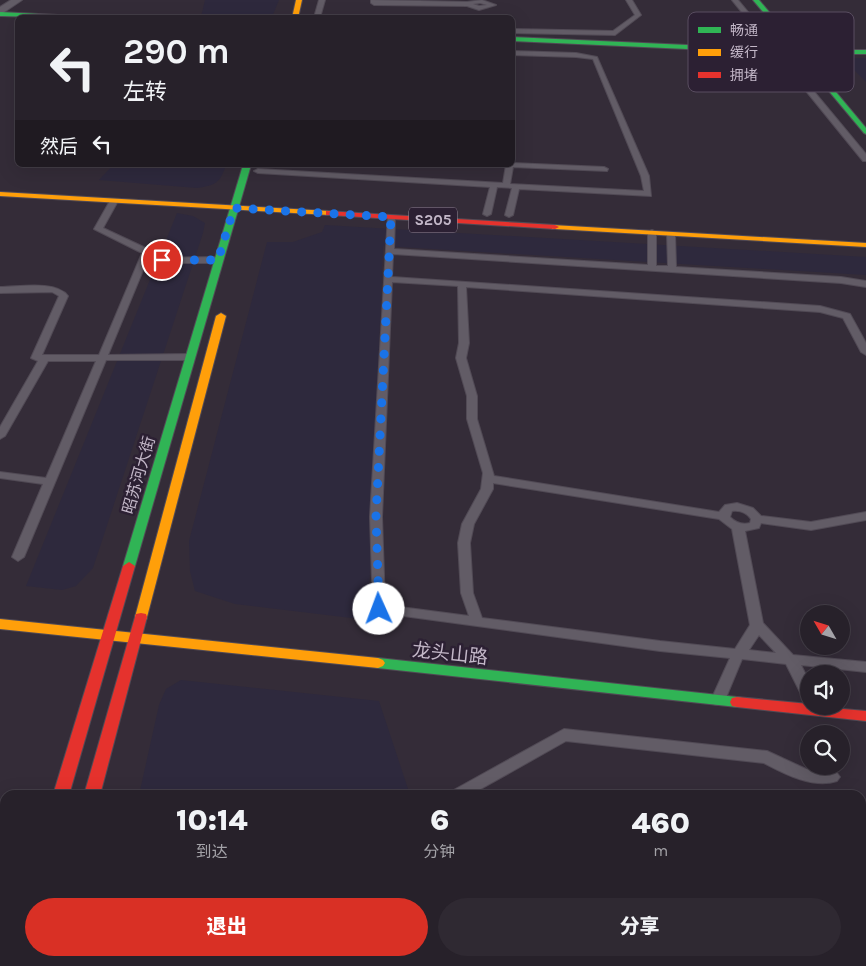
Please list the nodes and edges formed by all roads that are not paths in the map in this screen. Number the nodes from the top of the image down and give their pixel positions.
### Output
1 (17, 0) edge
2 (299, 0) edge
3 (309, 0) edge
4 (322, 0) edge
5 (374, 0) edge
6 (629, 0) edge
7 (735, 0) edge
8 (756, 0) edge
9 (767, 0) edge
10 (469, 5) edge
11 (487, 10) dead end
12 (745, 12) edge
13 (766, 12) edge
14 (776, 12) edge
15 (0, 14) edge
16 (19, 15) edge
17 (296, 15) edge
18 (306, 15) edge
19 (319, 15) edge
20 (15, 17) edge
21 (515, 31) edge
22 (515, 37) edge
23 (688, 45) edge
24 (515, 53) edge
25 (811, 92) edge
26 (835, 92) edge
27 (846, 92) edge
28 (860, 106) dead end
29 (866, 132) edge
30 (866, 159) edge
31 (515, 165) edge
32 (246, 167) edge
33 (510, 167) edge
34 (259, 168) edge
35 (604, 169) dead end
36 (494, 184) junction
37 (506, 185) junction
38 (0, 186) edge
39 (254, 186) dead end
40 (516, 186) junction
41 (0, 194) edge
42 (114, 201) junction
43 (235, 204) junction
44 (248, 209) junction
45 (487, 214) junction
46 (509, 215) junction
47 (391, 217) junction
48 (652, 232) junction
49 (671, 234) junction
50 (866, 236) edge
51 (866, 245) edge
52 (390, 251) junction
53 (218, 260) junction
54 (143, 261) junction
55 (652, 268) junction
56 (672, 269) junction
57 (388, 279) junction
58 (462, 284) junction
59 (866, 284) edge
60 (0, 290) edge
61 (224, 304) dead end
62 (866, 352) edge
63 (189, 357) junction
64 (45, 358) junction
65 (102, 358) junction
66 (0, 436) edge
67 (0, 475) edge
68 (488, 479) junction
69 (50, 482) junction
70 (724, 516) junction
71 (866, 516) edge
72 (757, 520) junction
73 (738, 528) junction
74 (18, 557) dead end
75 (477, 622) junction
76 (0, 624) edge
77 (757, 626) junction
78 (110, 635) junction
79 (136, 637) junction
80 (739, 654) junction
81 (787, 659) junction
82 (866, 667) edge
83 (800, 675) edge
84 (718, 700) junction
85 (800, 707) edge
86 (850, 714) edge
87 (866, 716) edge
88 (832, 777) dead end
89 (63, 790) edge
90 (93, 790) edge
91 (466, 790) edge

1 - 15 street
2 - 17 main road
3 - 18 main road
4 - 19 lane
5 - 10 lane
6 - 21 lane
7 - 12 lane
8 - 13 main road
9 - 14 main road
10 - 11 lane
15 - 16 main road
15 - 20 main road
22 - 23 main road
24 - 40 lane
25 - 30 lane
26 - 29 main road
27 - 28 main road
31 - 35 lane
32 - 43 main road, 昭苏河大街
33 - 37 lane
34 - 36 lane
34 - 39 main road
36 - 37 lane
36 - 45 lane
37 - 40 lane
38 - 43 main road, S205
40 - 46 lane
41 - 42 main road, S205
42 - 43 main road, S205
42 - 54 lane
43 - 44 main road, S205
43 - 53 main road, 昭苏河大街
44 - 45 main road, S205
44 - 47 main road, S205
45 - 46 main road, S205
46 - 50 main road, S205
47 - 48 main road, S205
47 - 52 lane
48 - 49 main road, S205
48 - 55 lane
49 - 51 main road, S205
49 - 56 lane
52 - 55 lane
52 - 57 lane
53 - 54 lane
53 - 63 main road, 昭苏河大街
54 - 65 lane
55 - 56 lane
56 - 59 lane
57 - 58 lane
57 - 75 lane
58 - 62 lane
58 - 68 lane
60 - 64 lane
61 - 79 main road
63 - 65 lane
63 - 78 main road, 昭苏河大街
64 - 65 lane
64 - 66 lane
65 - 69 lane
67 - 69 lane
68 - 70 lane
68 - 75 lane
69 - 74 lane
70 - 72 lane
70 - 73 lane
71 - 72 lane
72 - 73 lane
73 - 77 lane
75 - 80 lane
76 - 78 main road, 龙头山路
77 - 80 lane
77 - 81 lane
78 - 79 main road, 龙头山路
78 - 89 main road, 昭苏河大街
79 - 84 main road, 龙头山路
79 - 90 main road
80 - 81 lane
80 - 84 lane
81 - 82 lane
81 - 83 lane
84 - 85 main road, 龙头山路
86 - 87 main road, 龙头山路
88 - 91 lane

